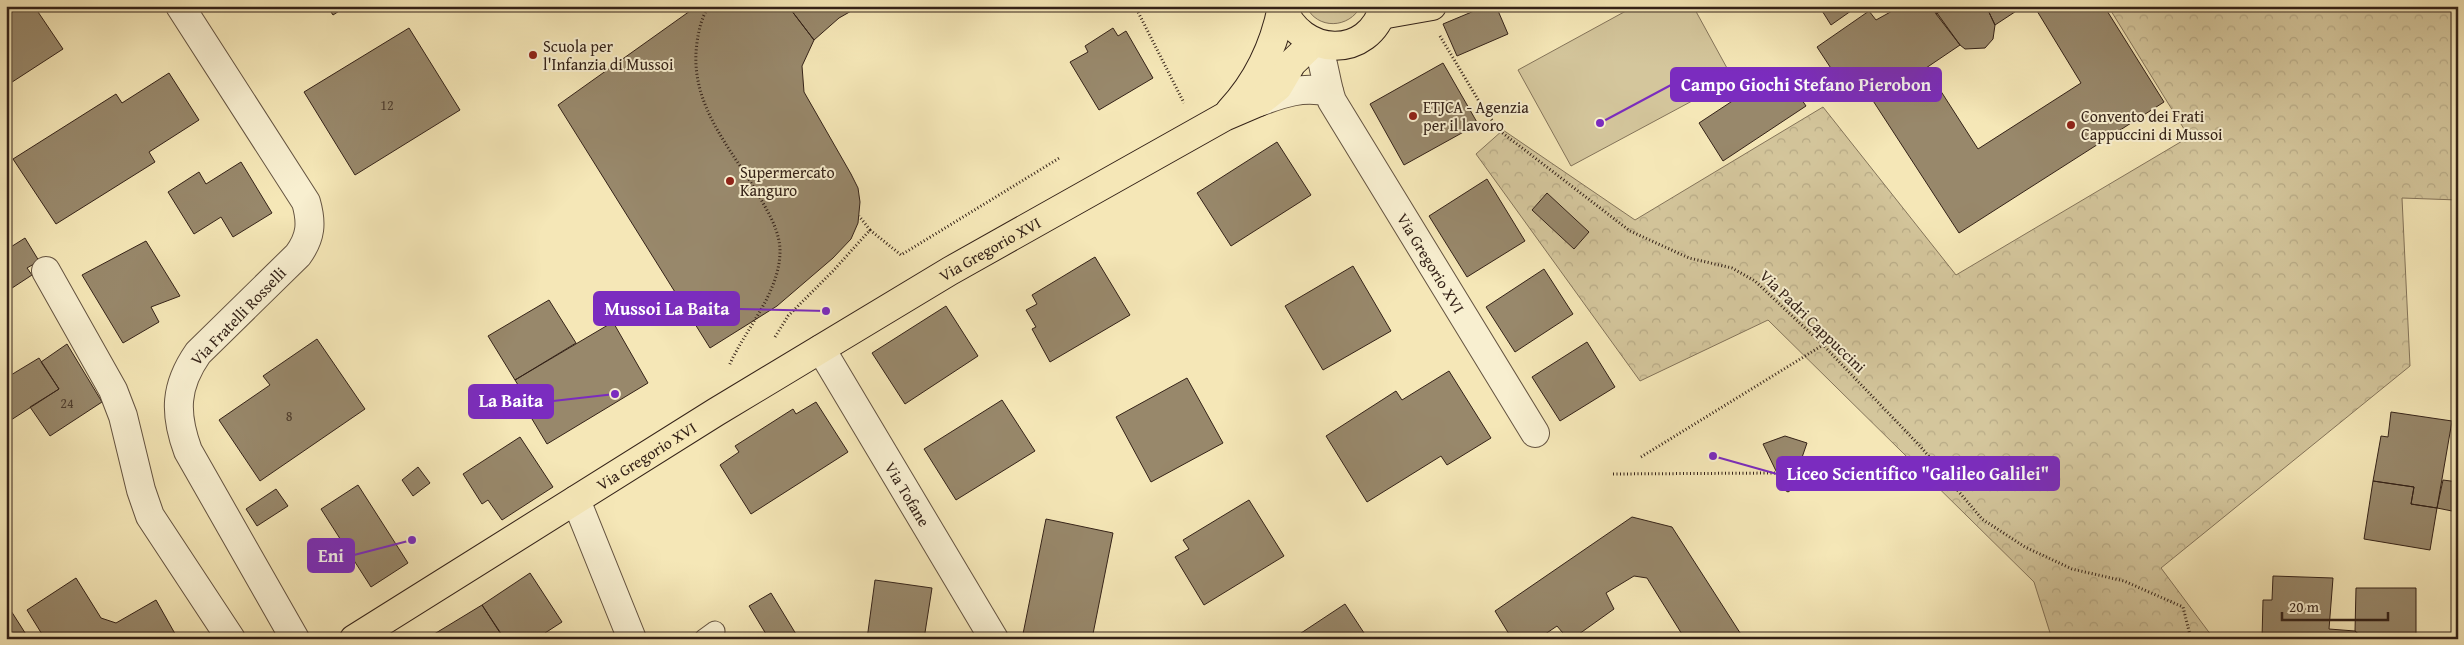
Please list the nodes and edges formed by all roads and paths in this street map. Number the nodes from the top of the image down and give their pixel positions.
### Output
1 (180, 6) edge
2 (709, 6) edge
3 (1135, 6) edge
4 (1282, 7) edge
5 (1429, 8) edge
6 (1382, 11) edge
7 (1315, 43) junction
8 (1345, 45) junction
9 (1329, 92) junction
10 (1259, 102) junction
11 (1224, 117) junction
12 (1199, 132) junction
13 (1061, 157) dead end
14 (859, 216) dead end
15 (870, 230) junction
16 (46, 271) dead end
17 (774, 339) dead end
18 (1823, 345) junction
19 (821, 349) junction
20 (716, 412) junction
21 (1535, 433) dead end
22 (1641, 457) dead end
23 (1777, 473) dead end
24 (1614, 474) dead end
25 (576, 500) junction
26 (230, 639) edge
27 (295, 639) edge
28 (354, 639) edge
29 (632, 639) edge
30 (994, 639) edge
31 (2191, 639) edge

1 - 27 street, Via Fratelli Rosselli
2 - 20 path
3 - 12 path
4 - 7 main road
4 - 11 main road, Via Gregorio XVI
5 - 6 main road
5 - 18 path, Via Padri Cappuccini
6 - 8 main road
7 - 8 main road
7 - 9 street, Via Gregorio XVI
7 - 10 main road, Via Gregorio XVI
8 - 9 street
9 - 10 street, Via Gregorio XVI
9 - 21 street, Via Gregorio XVI
10 - 11 main road, Via Gregorio XVI
11 - 12 main road, Via Gregorio XVI
12 - 19 main road, Via Gregorio XVI
13 - 15 path
14 - 15 path
15 - 17 path
16 - 26 street
18 - 22 path
18 - 31 path, Via Padri Cappuccini
19 - 20 main road, Via Gregorio XVI
19 - 30 street, Via Tofane
20 - 25 main road, Via Gregorio XVI
23 - 24 path
25 - 28 main road
25 - 29 street

